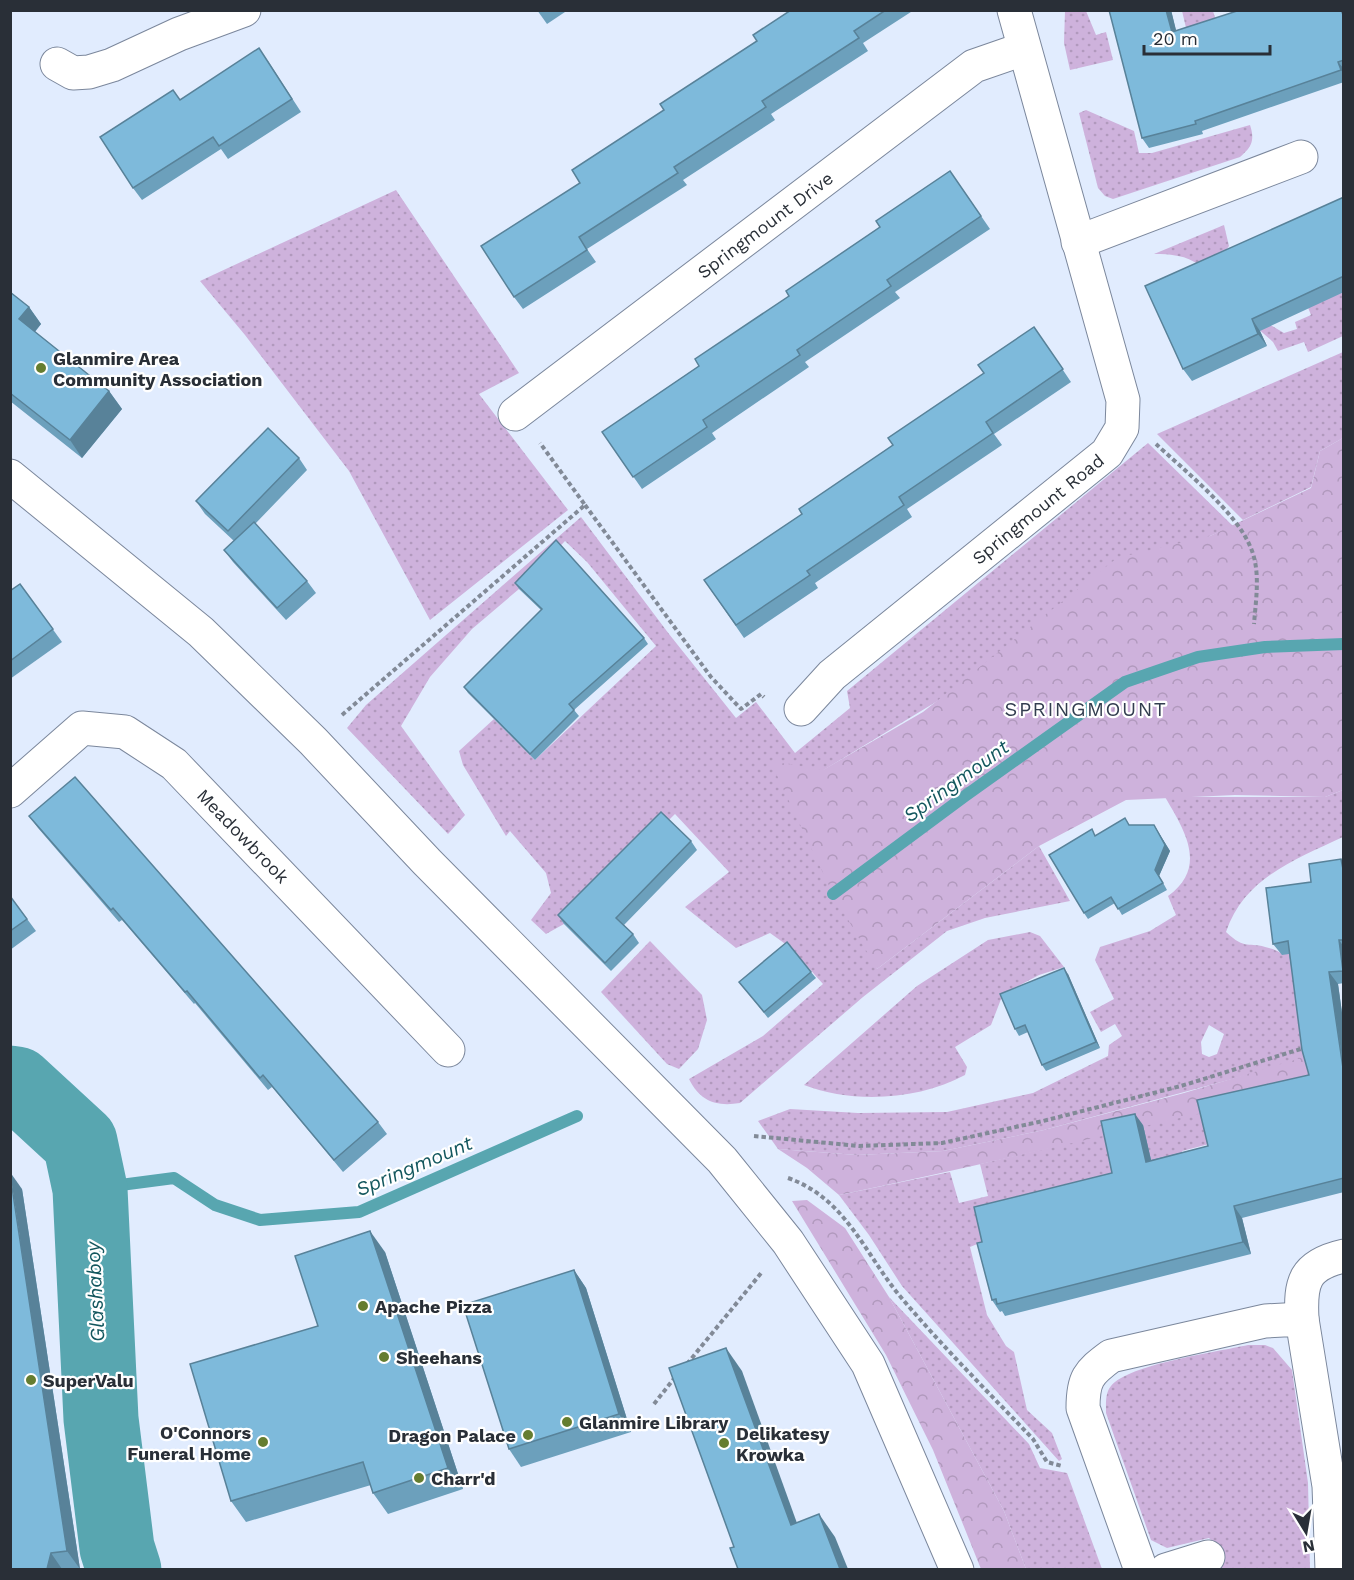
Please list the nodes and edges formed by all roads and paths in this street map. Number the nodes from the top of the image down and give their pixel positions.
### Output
1 (244, 10) edge
2 (1014, 10) edge
3 (1023, 49) junction
4 (57, 64) dead end
5 (1301, 157) dead end
6 (1078, 242) junction
7 (515, 414) joint
8 (1176, 462) dead end
9 (10, 476) edge
10 (585, 505) junction
11 (1254, 624) dead end
12 (801, 709) joint
13 (337, 720) dead end
14 (10, 791) edge
15 (1316, 1044) edge
16 (448, 1050) dead end
17 (746, 1135) dead end
18 (791, 1179) dead end
19 (788, 1242) junction
20 (1344, 1256) edge
21 (1302, 1319) junction
22 (654, 1404) dead end
23 (1065, 1467) dead end
24 (1338, 1518) edge
25 (1208, 1557) dead end
26 (957, 1569) edge
27 (1141, 1569) edge
28 (1166, 1569) edge
29 (1332, 1569) edge

1 - 4 street
2 - 3 street, Springmount Road
3 - 6 street, Springmount Road
3 - 7 street, Springmount Drive
5 - 6 street
6 - 12 street, Springmount Road
7 - 10 path
8 - 11 path
9 - 19 street
10 - 12 path
10 - 13 path
14 - 16 street, Meadowbrook
15 - 17 path
18 - 23 path
19 - 22 path
19 - 26 street
20 - 21 street
21 - 24 street
21 - 27 street
24 - 29 street
25 - 28 street

